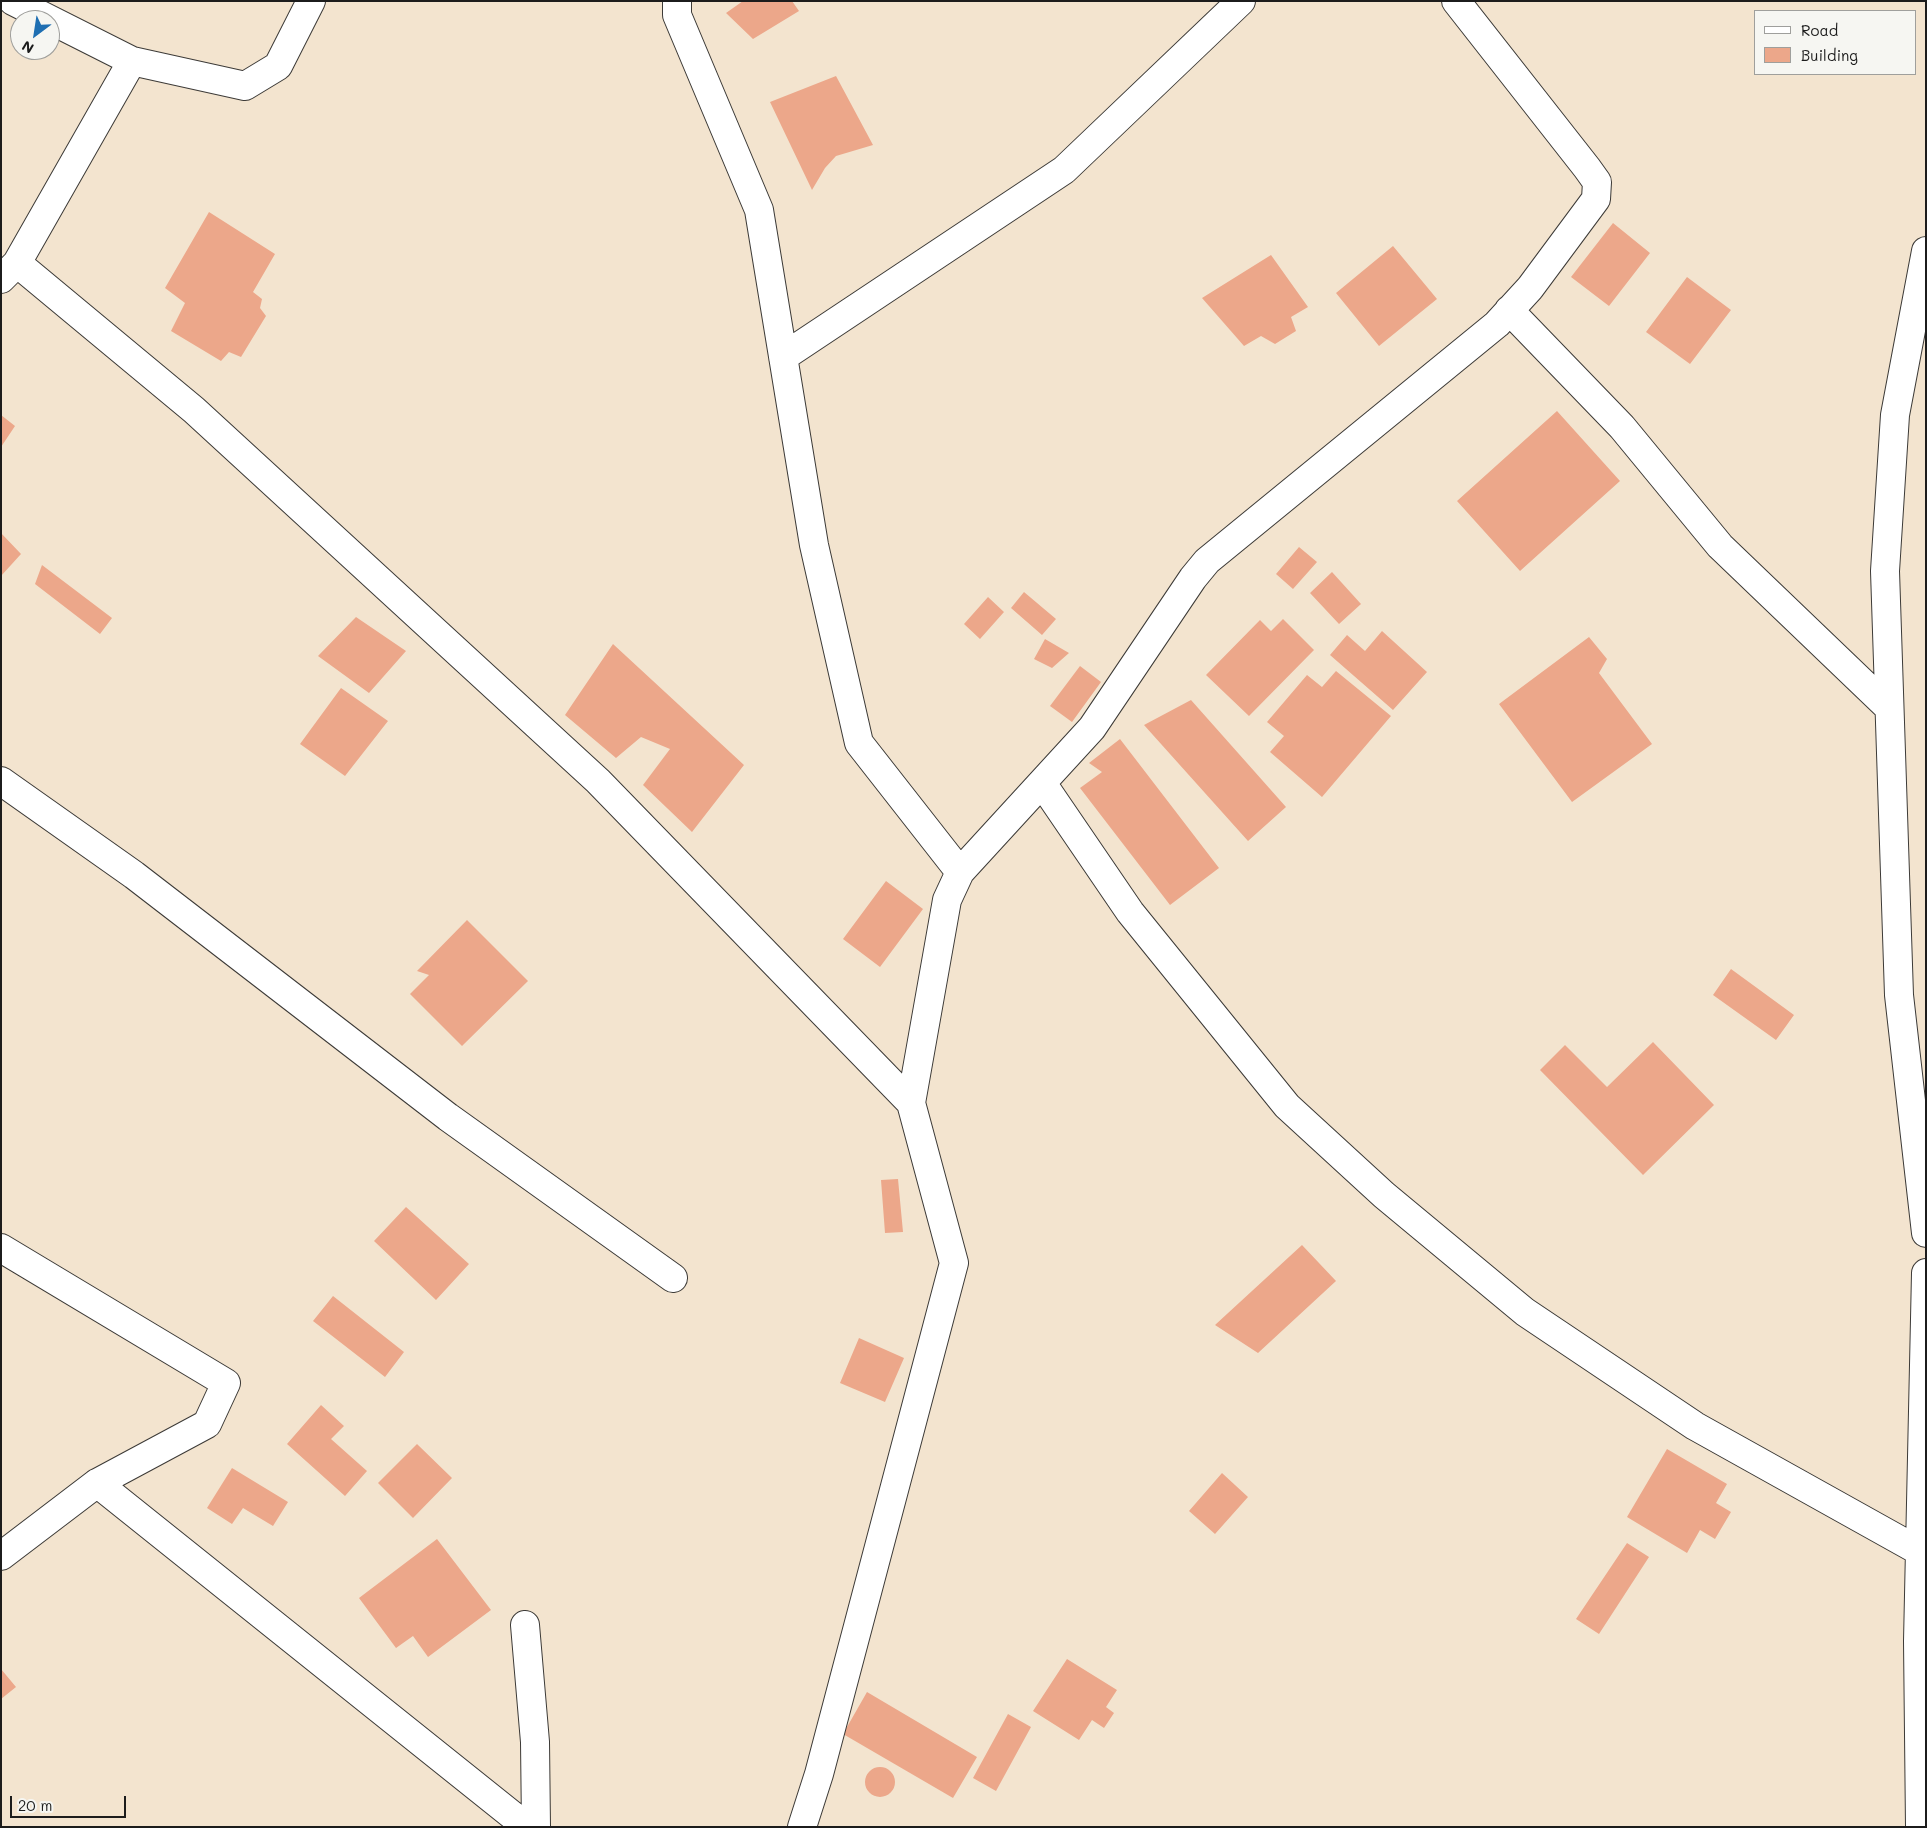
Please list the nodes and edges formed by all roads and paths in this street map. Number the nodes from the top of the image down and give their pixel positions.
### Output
1 (13, 1) edge
2 (311, 1) edge
3 (677, 1) edge
4 (1240, 1) edge
5 (1456, 1) edge
6 (132, 61) junction
7 (1926, 251) edge
8 (9, 271) edge
9 (1509, 310) junction
10 (783, 357) junction
11 (1889, 708) junction
12 (1, 781) edge
13 (1042, 784) junction
14 (960, 872) junction
15 (911, 1103) junction
16 (1926, 1233) edge
17 (1, 1248) edge
18 (1926, 1273) edge
19 (673, 1278) dead end
20 (97, 1483) junction
21 (1924, 1491) edge
22 (1921, 1552) junction
23 (1, 1556) edge
24 (525, 1625) dead end
25 (527, 1827) edge
26 (536, 1827) edge
27 (802, 1827) edge
28 (1920, 1827) edge

1 - 6 street
2 - 6 street
3 - 10 street
4 - 10 street
5 - 9 street
6 - 8 street
7 - 11 street
8 - 15 street
9 - 11 street
9 - 13 street
10 - 14 street
11 - 16 street
12 - 19 street
13 - 14 street
13 - 22 street
14 - 15 street
15 - 27 street
17 - 20 street
18 - 21 street
20 - 23 street
20 - 25 street
21 - 22 street
22 - 28 street
24 - 26 street

